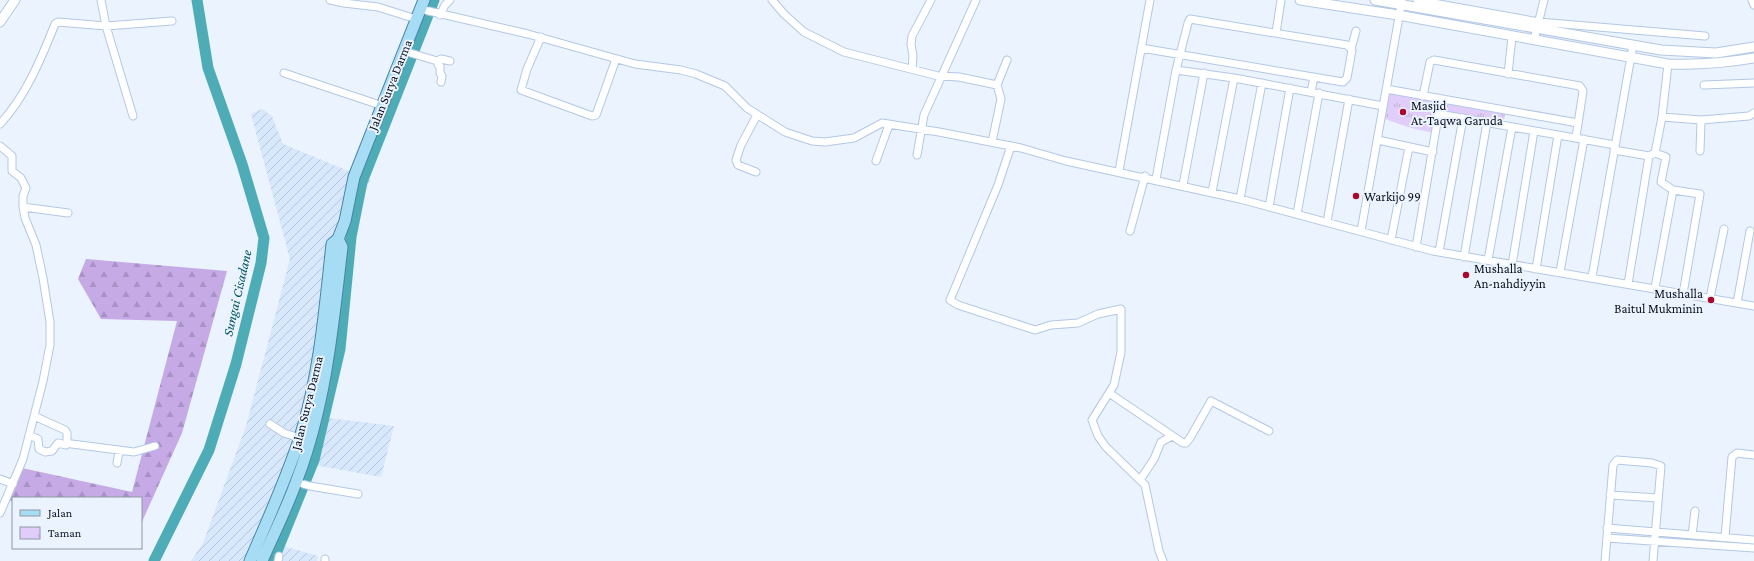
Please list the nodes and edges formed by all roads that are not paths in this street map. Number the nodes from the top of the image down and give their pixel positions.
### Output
1 (15, 0) edge
2 (101, 0) edge
3 (330, 0) edge
4 (450, 0) edge
5 (772, 0) edge
6 (931, 0) edge
7 (976, 0) edge
8 (1150, 0) edge
9 (1281, 0) edge
10 (1300, 0) edge
11 (1375, 0) edge
12 (1418, 0) edge
13 (1544, 0) edge
14 (1752, 0) edge
15 (1401, 2) edge
16 (1754, 5) edge
17 (421, 10) edge
18 (436, 14) junction
19 (1398, 15) junction
20 (172, 21) dead end
21 (0, 22) edge
22 (1538, 25) junction
23 (106, 26) junction
24 (1356, 31) dead end
25 (1276, 33) junction
26 (1705, 36) dead end
27 (541, 37) junction
28 (1512, 37) junction
29 (1534, 40) junction
30 (1633, 45) junction
31 (1754, 47) edge
32 (1141, 48) junction
33 (1351, 49) junction
34 (409, 52) junction
35 (1180, 54) junction
36 (1629, 56) junction
37 (1754, 58) edge
38 (616, 59) junction
39 (438, 60) junction
40 (1007, 60) dead end
41 (450, 61) dead end
42 (1668, 64) junction
43 (912, 69) junction
44 (1176, 70) junction
45 (284, 73) dead end
46 (1204, 73) junction
47 (1508, 74) junction
48 (942, 76) junction
49 (1314, 77) junction
50 (1234, 78) junction
51 (441, 82) dead end
52 (1262, 83) junction
53 (1754, 83) edge
54 (996, 85) junction
55 (1704, 85) dead end
56 (1290, 88) junction
57 (1386, 89) junction
58 (1311, 92) junction
59 (1319, 93) junction
60 (1423, 96) junction
61 (1349, 99) junction
62 (1441, 99) junction
63 (382, 106) junction
64 (1383, 106) junction
65 (1754, 113) edge
66 (1438, 114) junction
67 (757, 115) junction
68 (133, 116) dead end
69 (1662, 116) junction
70 (1463, 118) junction
71 (1702, 120) junction
72 (1487, 122) junction
73 (1578, 123) junction
74 (0, 124) edge
75 (889, 125) junction
76 (1512, 127) junction
77 (921, 130) junction
78 (1534, 131) junction
79 (1558, 135) junction
80 (1576, 137) junction
81 (1584, 139) junction
82 (1378, 140) junction
83 (992, 142) junction
84 (0, 146) edge
85 (1011, 146) junction
86 (1409, 146) junction
87 (1614, 148) junction
88 (1700, 151) dead end
89 (1433, 152) junction
90 (917, 155) dead end
91 (1652, 155) junction
92 (876, 161) dead end
93 (1119, 171) junction
94 (756, 172) dead end
95 (1144, 176) junction
96 (1156, 179) junction
97 (1183, 186) junction
98 (1673, 190) junction
99 (1212, 192) junction
100 (1240, 199) junction
101 (23, 207) junction
102 (1269, 207) junction
103 (68, 213) dead end
104 (1297, 214) junction
105 (1326, 222) junction
106 (1724, 229) dead end
107 (1130, 231) dead end
108 (1361, 231) junction
109 (1750, 231) dead end
110 (338, 239) junction
111 (1391, 240) junction
112 (1416, 247) junction
113 (1439, 252) junction
114 (1464, 257) junction
115 (1488, 260) junction
116 (1512, 264) junction
117 (1536, 269) junction
118 (1560, 272) junction
119 (1592, 277) junction
120 (1628, 284) junction
121 (1655, 288) junction
122 (1683, 294) junction
123 (1710, 298) junction
124 (1737, 303) junction
125 (1754, 306) edge
126 (1109, 393) junction
127 (34, 416) junction
128 (270, 424) dead end
129 (1269, 431) dead end
130 (29, 436) junction
131 (1172, 436) junction
132 (300, 438) junction
133 (67, 443) junction
134 (155, 446) dead end
135 (119, 451) junction
136 (1754, 455) edge
137 (117, 463) dead end
138 (0, 479) edge
139 (1140, 480) junction
140 (298, 482) junction
141 (13, 484) junction
142 (358, 494) dead end
143 (1610, 495) junction
144 (1658, 498) junction
145 (1695, 511) dead end
146 (0, 513) edge
147 (1607, 528) junction
148 (1654, 532) junction
149 (1692, 535) junction
150 (1725, 537) junction
151 (1607, 538) junction
152 (1654, 540) junction
153 (1754, 540) edge
154 (1754, 548) edge
155 (265, 560) edge
156 (250, 561) edge
157 (1163, 561) edge
158 (1605, 561) edge
159 (1653, 561) edge

1 - 21 street
2 - 23 street
3 - 17 street
4 - 18 street
5 - 43 street
6 - 43 street
7 - 48 street
8 - 32 street
9 - 25 street
10 - 19 street
11 - 15 street
12 - 22 street
13 - 22 street
14 - 16 street
15 - 19 street
15 - 22 street
17 - 18 street
17 - 34 main road, Jalan Surya Darma
18 - 27 street
19 - 28 street
19 - 57 street
20 - 23 street
22 - 26 street
22 - 29 street
22 - 30 street
23 - 68 street
23 - 74 street
24 - 33 street
25 - 33 street
25 - 35 street
27 - 38 street
27 - 38 street
28 - 29 street
28 - 47 street
29 - 36 street
30 - 31 street
30 - 36 street
32 - 35 street
32 - 93 street
33 - 49 street
34 - 39 street
34 - 63 main road, Jalan Surya Darma
35 - 44 street
35 - 49 street
36 - 42 street
36 - 87 street
37 - 42 street
38 - 67 street
39 - 41 street
39 - 51 street
40 - 54 street
42 - 69 street
43 - 48 street
44 - 46 street
44 - 96 street
45 - 63 street
46 - 50 street
46 - 97 street
47 - 60 street
47 - 73 street
48 - 54 street
48 - 77 street
49 - 58 street
50 - 52 street
50 - 99 street
52 - 56 street
52 - 100 street
53 - 55 street
54 - 83 street
56 - 58 street
56 - 102 street
57 - 60 street
57 - 64 street
58 - 59 street
59 - 61 street
59 - 104 street
60 - 62 street
61 - 64 street
61 - 105 street
62 - 66 street
62 - 73 street
63 - 110 main road, Jalan Surya Darma
64 - 82 street
65 - 71 street
66 - 70 street
66 - 89 street
67 - 75 street
67 - 94 street
69 - 71 street
69 - 91 street
70 - 72 street
70 - 113 street
71 - 88 street
72 - 76 street
72 - 114 street
73 - 80 street
75 - 77 street
75 - 92 street
76 - 78 street
76 - 115 street
77 - 83 street
77 - 90 street
78 - 79 street
78 - 116 street
79 - 80 street
79 - 117 street
80 - 81 street
81 - 87 street
81 - 118 street
82 - 86 street
82 - 108 street
83 - 85 street
84 - 101 street
85 - 93 street
85 - 126 street
86 - 89 street
86 - 111 street
87 - 91 street
87 - 119 street
89 - 112 street
91 - 98 street
91 - 120 street
93 - 95 street
95 - 96 street
95 - 107 street
96 - 97 street
97 - 99 street
98 - 121 street
98 - 122 street
99 - 100 street
100 - 102 street
101 - 103 street
101 - 127 street
102 - 104 street
104 - 105 street
105 - 108 street
106 - 123 street
108 - 111 street
109 - 124 street
110 - 132 main road, Jalan Surya Darma
110 - 140 main road, Jalan Surya Darma
111 - 112 street
112 - 113 street
113 - 114 street
114 - 115 street
115 - 116 street
116 - 117 street
117 - 118 street
118 - 119 street
119 - 120 street
120 - 121 street
121 - 122 street
122 - 123 street
123 - 124 street
124 - 125 street
126 - 131 street
126 - 139 street
127 - 130 street
127 - 133 street
128 - 132 street
129 - 131 street
130 - 133 street
130 - 141 street
131 - 139 street
132 - 156 main road, Jalan Surya Darma
133 - 135 street
134 - 135 street
135 - 137 street
136 - 150 street
138 - 141 street
139 - 157 street
140 - 142 street
140 - 155 main road, Jalan Surya Darma
141 - 146 street
143 - 144 street
143 - 144 street
143 - 147 street
144 - 148 street
145 - 149 street
147 - 148 street
147 - 151 street
148 - 149 street
148 - 152 street
149 - 150 street
150 - 153 street
151 - 152 street
151 - 158 street
152 - 154 street
152 - 159 street

